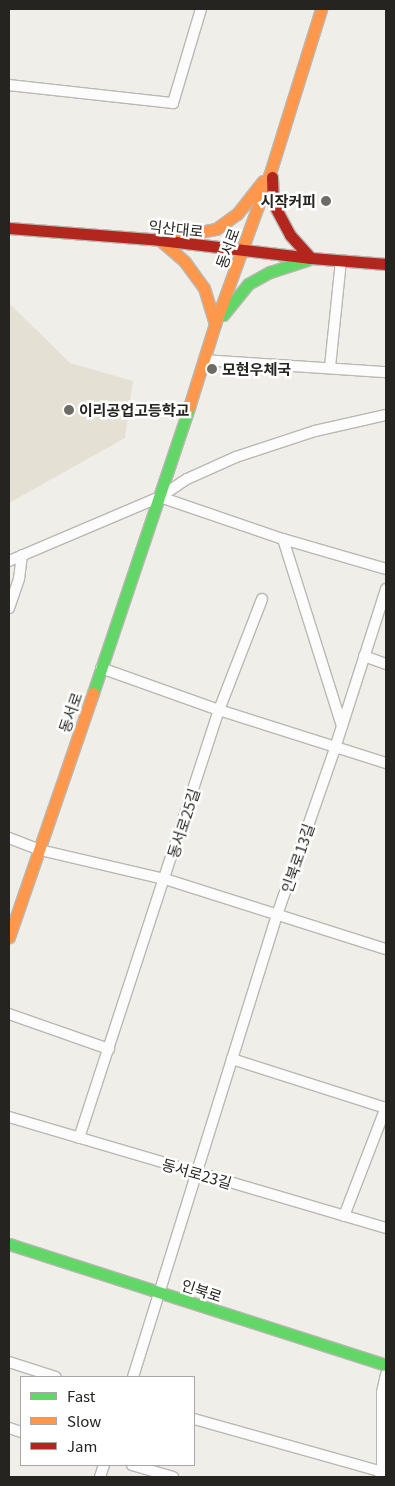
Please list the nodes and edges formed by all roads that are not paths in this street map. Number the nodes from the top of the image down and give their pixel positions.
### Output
1 (201, 9) edge
2 (320, 9) edge
3 (9, 85) edge
4 (271, 170) junction
5 (9, 228) edge
6 (160, 240) junction
7 (242, 250) junction
8 (311, 258) junction
9 (341, 261) junction
10 (386, 264) edge
11 (215, 324) junction
12 (204, 360) junction
13 (330, 367) junction
14 (386, 372) edge
15 (386, 415) edge
16 (160, 497) junction
17 (283, 539) junction
18 (22, 555) junction
19 (9, 561) edge
20 (386, 569) edge
21 (386, 589) edge
22 (262, 599) dead end
23 (9, 608) edge
24 (364, 656) junction
25 (386, 664) edge
26 (101, 668) junction
27 (219, 710) junction
28 (342, 726) junction
29 (335, 748) junction
30 (386, 763) edge
31 (9, 838) edge
32 (40, 850) junction
33 (165, 879) junction
34 (277, 915) junction
35 (9, 937) edge
36 (386, 949) edge
37 (9, 1014) edge
38 (109, 1049) junction
39 (232, 1060) junction
40 (386, 1108) edge
41 (9, 1117) edge
42 (79, 1138) junction
43 (198, 1173) junction
44 (344, 1216) junction
45 (386, 1228) edge
46 (9, 1244) edge
47 (158, 1292) junction
48 (9, 1362) edge
49 (386, 1365) edge
50 (386, 1374) edge
51 (53, 1376) edge
52 (133, 1376) edge
53 (195, 1419) edge
54 (136, 1466) edge
55 (382, 1476) edge
56 (174, 1477) edge

1 - 3 street
2 - 4 street, 동서로
4 - 6 street
4 - 7 street, 동서로
4 - 8 street
5 - 6 street, 익산대로
6 - 7 street, 익산대로
6 - 11 street
7 - 8 street, 익산대로
7 - 11 street, 동서로
8 - 9 street, 익산대로
8 - 11 street
9 - 10 street, 익산대로
9 - 13 street
11 - 12 street, 동서로
12 - 13 street
12 - 16 street, 동서로
13 - 14 street
15 - 16 street
16 - 17 street
16 - 18 street
16 - 26 street, 동서로
17 - 20 street
17 - 28 street
18 - 19 street
18 - 23 street
21 - 24 street, 인북로13길
22 - 27 street, 동서로25길
24 - 25 street
24 - 28 street, 인북로13길
26 - 27 street
26 - 32 street, 동서로
27 - 29 street
27 - 33 street, 동서로25길
28 - 29 street, 인북로13길
29 - 30 street
29 - 34 street, 인북로13길
31 - 32 street
32 - 33 street
32 - 35 street, 동서로
33 - 34 street
33 - 38 street, 동서로25길
34 - 36 street
34 - 39 street, 인북로13길
37 - 38 street
38 - 42 street, 동서로25길
39 - 40 street
39 - 43 street, 인북로13길
40 - 44 street
41 - 42 street, 동서로23길
42 - 43 street, 동서로23길
43 - 44 street, 동서로23길
43 - 47 street, 인북로13길
44 - 45 street, 동서로23길
46 - 47 street, 인북로
47 - 49 street, 인북로
47 - 52 street, 인북로13길
48 - 51 street
50 - 55 street
53 - 55 street
54 - 56 street

